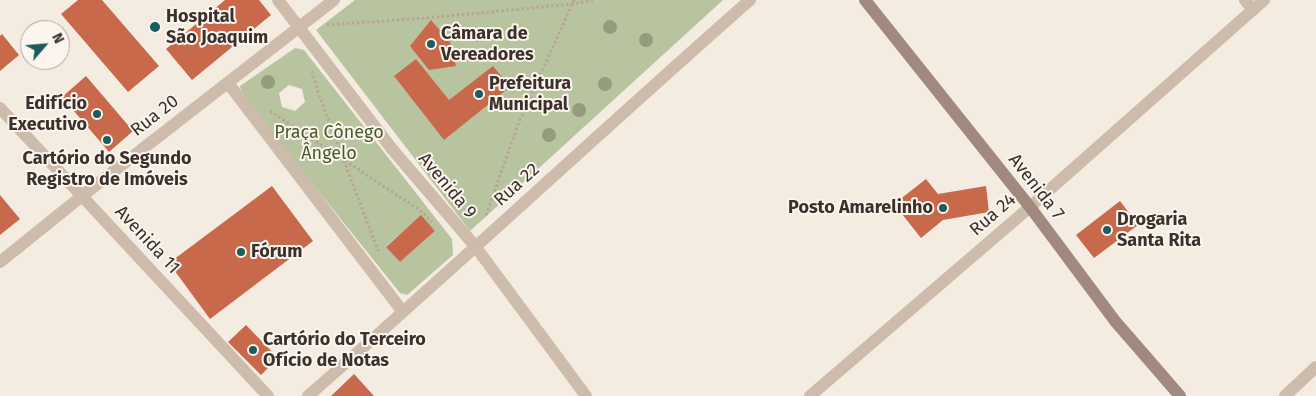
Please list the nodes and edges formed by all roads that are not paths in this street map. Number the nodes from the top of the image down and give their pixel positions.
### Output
1 (278, 0) edge
2 (334, 0) edge
3 (750, 0) edge
4 (865, 0) edge
5 (1264, 0) edge
6 (1249, 5) edge
7 (299, 27) junction
8 (228, 83) junction
9 (0, 108) edge
10 (82, 196) junction
11 (1030, 207) junction
12 (476, 246) junction
13 (0, 262) edge
14 (403, 312) junction
15 (1315, 370) edge
16 (268, 396) edge
17 (308, 396) edge
18 (586, 396) edge
19 (810, 396) edge
20 (1180, 396) edge
21 (1284, 396) edge

1 - 7 street, Avenida 9
2 - 7 street, Rua 20
3 - 12 street, Rua 22
4 - 11 main road, Avenida 7
5 - 6 street, Rua 24
6 - 11 street, Rua 24
7 - 8 street, Rua 20
7 - 12 street, Avenida 9
8 - 10 street, Rua 20
8 - 14 street
9 - 10 street, Avenida 11
10 - 13 street, Rua 20
10 - 16 street, Avenida 11
11 - 19 street, Rua 24
11 - 20 main road, Avenida 7
12 - 14 street, Rua 22
12 - 18 street, Avenida 9
14 - 17 street, Rua 22
15 - 21 street

